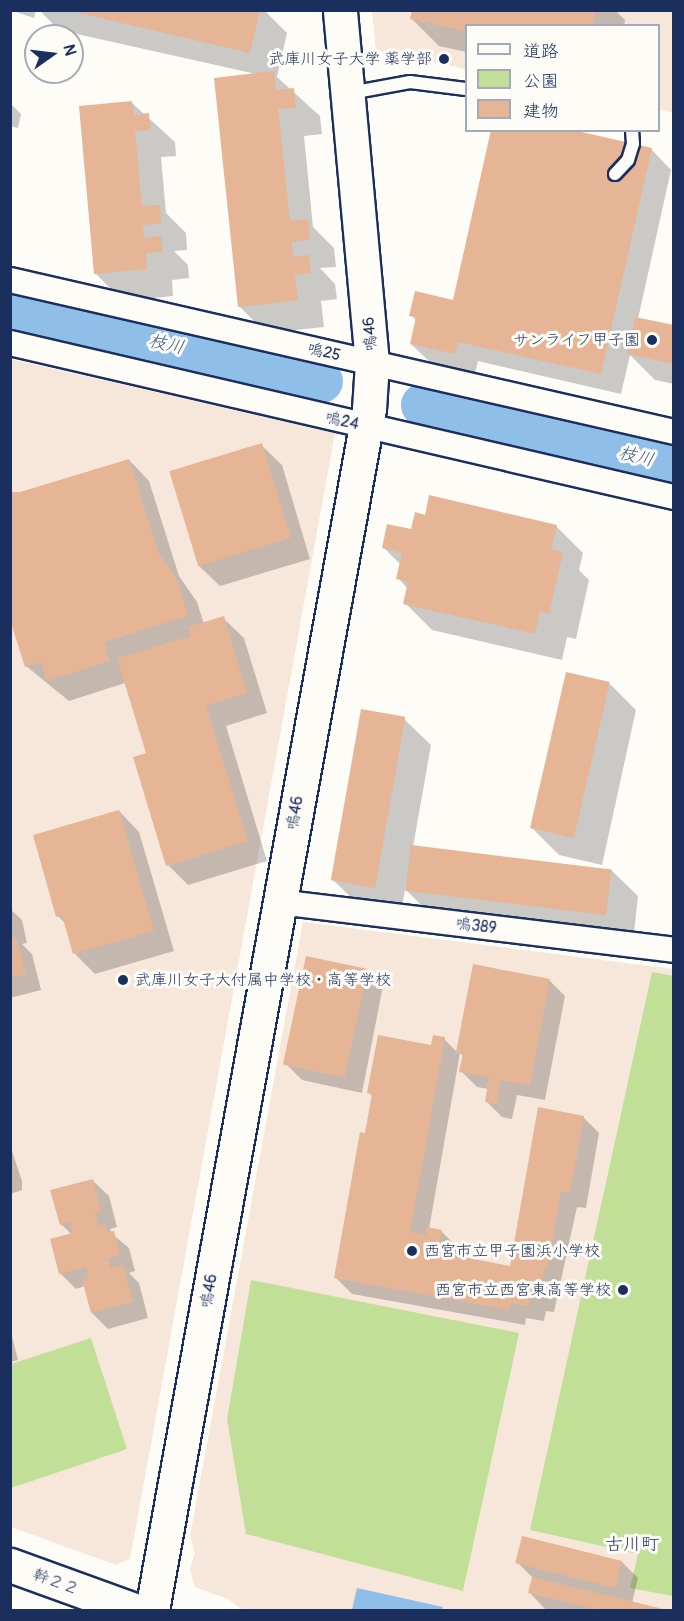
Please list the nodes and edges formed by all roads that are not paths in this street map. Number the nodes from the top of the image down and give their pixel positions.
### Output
1 (340, 10) edge
2 (465, 89) edge
3 (351, 93) junction
4 (632, 132) edge
5 (615, 174) dead end
6 (10, 280) edge
7 (10, 343) edge
8 (372, 363) junction
9 (366, 427) junction
10 (674, 432) edge
11 (674, 497) edge
12 (279, 902) junction
13 (674, 950) edge
14 (10, 1565) edge
15 (134, 1611) edge
16 (152, 1611) edge

1 - 3 street, 鳴46
2 - 3 lane
3 - 8 street, 鳴46
4 - 5 lane
6 - 8 street, 鳴25
7 - 9 street, 鳴24
8 - 9 street, 鳴46
8 - 10 street, 鳴25
9 - 11 street, 鳴24
9 - 12 street, 鳴46
12 - 13 street, 鳴389
12 - 16 street, 鳴46
14 - 15 street, 幹２２

